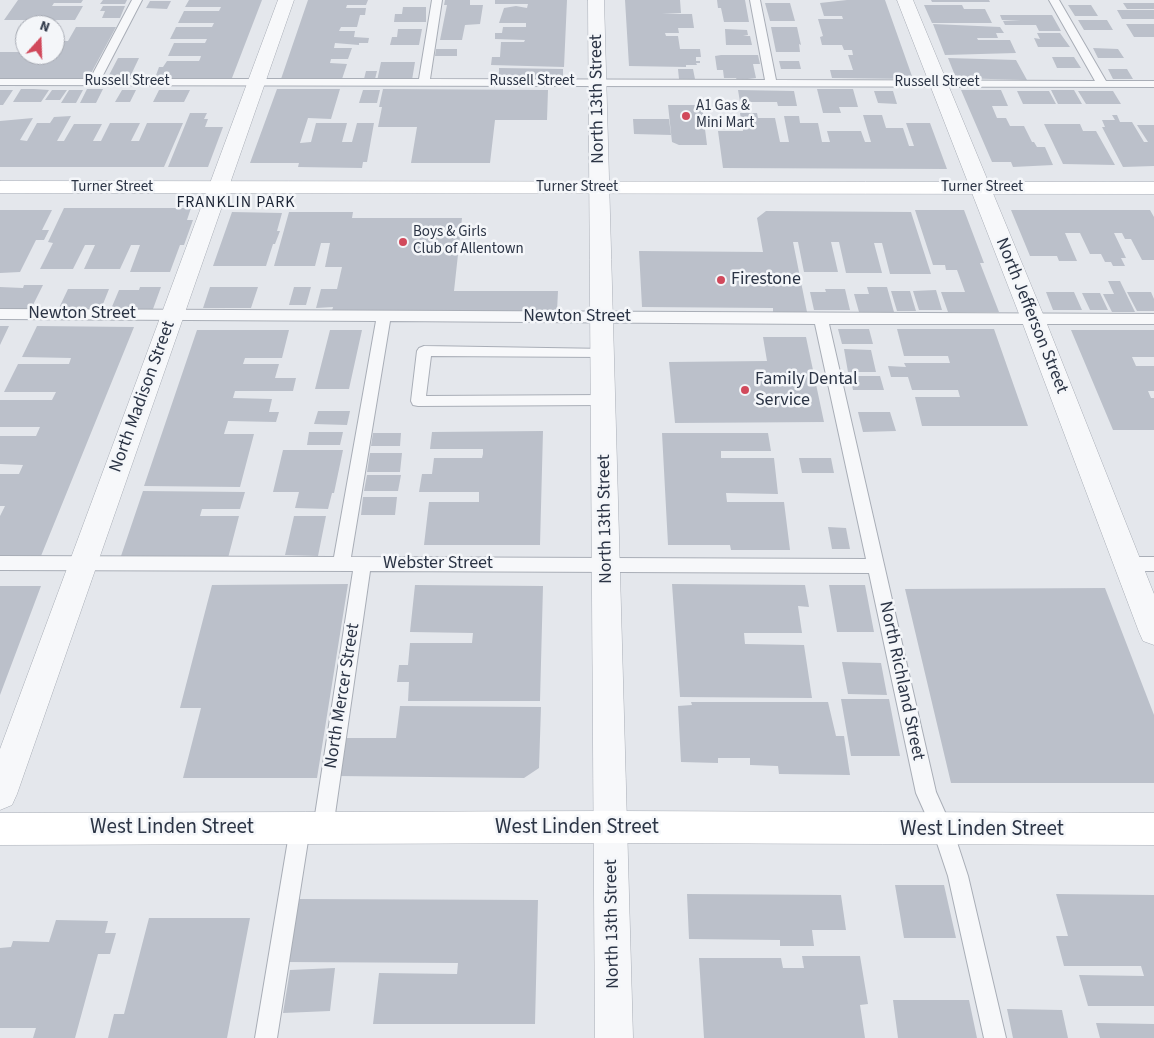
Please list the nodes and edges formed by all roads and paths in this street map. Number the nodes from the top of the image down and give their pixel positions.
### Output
1 (138, 0) edge
2 (286, 0) edge
3 (437, 0) edge
4 (596, 0) edge
5 (755, 0) edge
6 (905, 0) edge
7 (1054, 0) edge
8 (424, 81) junction
9 (0, 82) edge
10 (94, 82) junction
11 (257, 82) junction
12 (598, 82) junction
13 (771, 82) junction
14 (938, 82) junction
15 (1102, 83) junction
16 (1154, 84) edge
17 (0, 188) edge
18 (220, 188) junction
19 (600, 188) junction
20 (980, 188) junction
21 (1154, 188) edge
22 (0, 314) edge
23 (173, 315) junction
24 (384, 316) junction
25 (602, 318) junction
26 (821, 319) junction
27 (1033, 319) junction
28 (1154, 319) edge
29 (603, 352) junction
30 (604, 400) junction
31 (0, 563) edge
32 (82, 563) junction
33 (341, 564) junction
34 (363, 564) junction
35 (607, 564) junction
36 (1128, 564) junction
37 (1154, 564) edge
38 (876, 566) junction
39 (1154, 632) edge
40 (0, 794) edge
41 (611, 827) junction
42 (311, 828) junction
43 (0, 829) edge
44 (943, 830) junction
45 (1154, 830) edge
46 (266, 1038) edge
47 (614, 1038) edge
48 (994, 1038) edge

1 - 10 lane
2 - 11 street, North Madison Street
3 - 8 lane
4 - 12 street, North 13th Street
5 - 13 lane
6 - 14 street, North Jefferson Street
7 - 15 lane
8 - 11 lane, Russell Street
8 - 12 lane, Russell Street
9 - 10 lane, Russell Street
10 - 11 lane, Russell Street
11 - 18 street, North Madison Street
12 - 13 lane, Russell Street
12 - 19 street, North 13th Street
13 - 14 lane, Russell Street
14 - 15 lane, Russell Street
14 - 20 street, North Jefferson Street
15 - 16 lane, Russell Street
17 - 18 street, Turner Street
18 - 19 street, Turner Street
18 - 23 street, North Madison Street
19 - 20 street, Turner Street
19 - 25 street, North 13th Street
20 - 21 street, Turner Street
20 - 27 street, North Jefferson Street
22 - 23 lane, Newton Street
23 - 24 lane, Newton Street
23 - 32 street, North Madison Street
24 - 25 lane, Newton Street
24 - 33 lane
25 - 26 lane, Newton Street
25 - 29 street, North 13th Street
26 - 27 lane, Newton Street
26 - 38 lane, North Richland Street
27 - 28 lane, Newton Street
27 - 36 street, North Jefferson Street
29 - 30 street, North 13th Street
29 - 30 lane
30 - 35 street, North 13th Street
31 - 32 lane, Webster Street
32 - 33 lane, Webster Street
32 - 40 street, North Madison Street
33 - 34 lane, Webster Street
34 - 35 lane, Webster Street
34 - 42 lane, North Mercer Street
35 - 38 lane, Webster Street
35 - 41 street, North 13th Street
36 - 37 lane
36 - 39 street, North Jefferson Street
38 - 44 lane, North Richland Street
41 - 42 street, West Linden Street
41 - 44 street, West Linden Street
41 - 47 street, North 13th Street
42 - 43 street, West Linden Street
42 - 46 lane, North Mercer Street
44 - 45 street, West Linden Street
44 - 48 lane, North Richland Street

